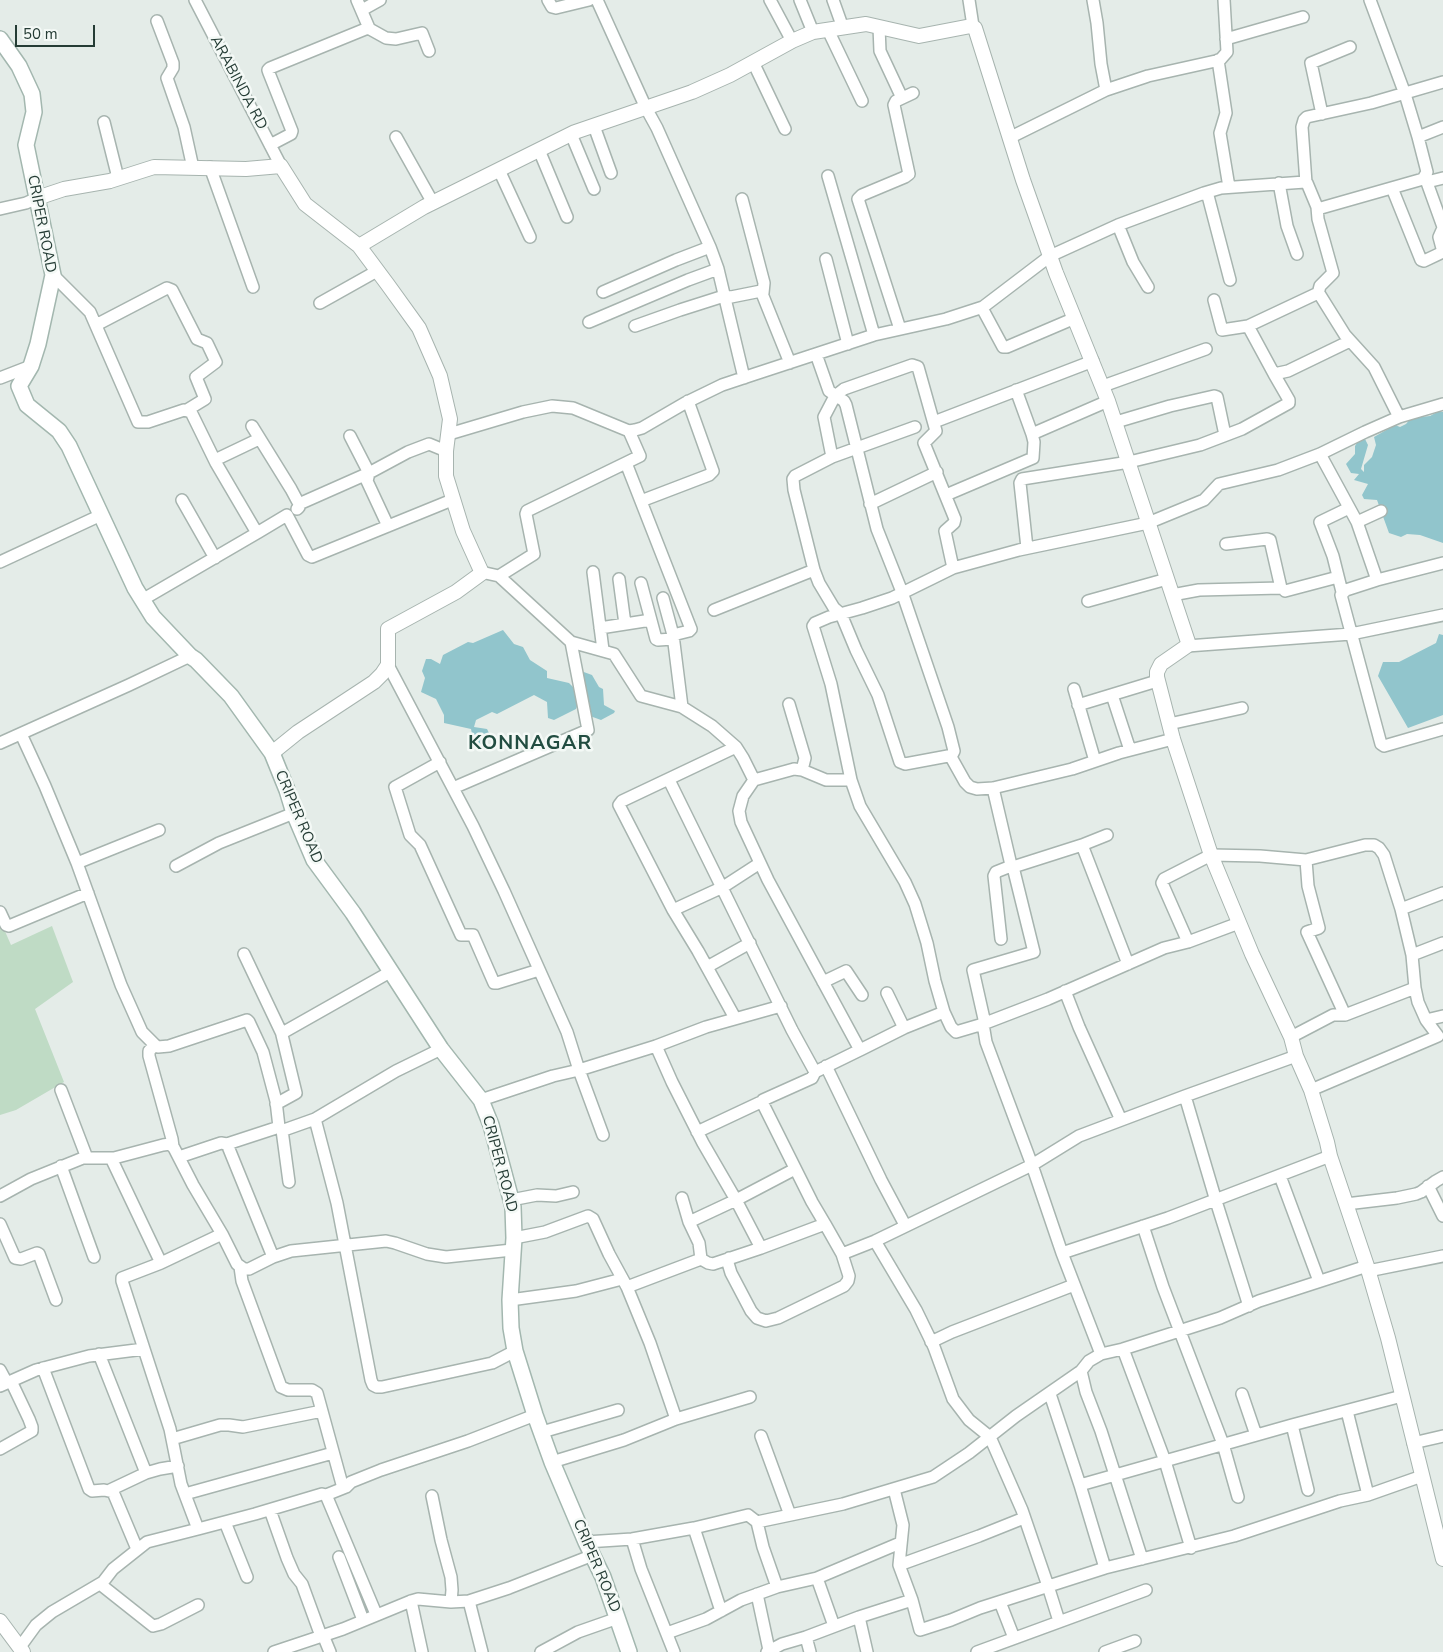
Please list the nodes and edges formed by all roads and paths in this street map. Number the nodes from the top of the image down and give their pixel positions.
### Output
1 (195, 0) edge
2 (380, 0) edge
3 (548, 0) edge
4 (588, 0) edge
5 (597, 0) edge
6 (770, 0) edge
7 (800, 0) edge
8 (833, 0) edge
9 (969, 0) edge
10 (1093, 0) edge
11 (1224, 0) edge
12 (1370, 0) edge
13 (360, 5) edge
14 (1303, 17) dead end
15 (157, 21) dead end
16 (973, 26) junction
17 (879, 27) junction
18 (369, 28) junction
19 (843, 28) junction
20 (828, 30) junction
21 (813, 32) junction
22 (0, 39) edge
23 (1226, 39) junction
24 (792, 41) junction
25 (1350, 47) dead end
26 (429, 51) dead end
27 (1218, 60) junction
28 (753, 62) junction
29 (1443, 82) edge
30 (1106, 90) junction
31 (913, 93) dead end
32 (1405, 94) junction
33 (902, 98) junction
34 (862, 102) dead end
35 (646, 108) junction
36 (1322, 114) junction
37 (104, 122) dead end
38 (594, 126) junction
39 (1443, 127) edge
40 (785, 129) dead end
41 (571, 134) junction
42 (1418, 137) junction
43 (396, 138) dead end
44 (1009, 138) junction
45 (270, 145) junction
46 (539, 150) junction
47 (281, 166) junction
48 (210, 167) junction
49 (193, 168) junction
50 (499, 170) junction
51 (611, 173) dead end
52 (828, 176) dead end
53 (118, 178) junction
54 (1443, 178) edge
55 (1426, 180) junction
56 (1306, 182) junction
57 (1279, 183) junction
58 (1229, 187) junction
59 (1392, 188) junction
60 (594, 189) dead end
61 (1207, 192) junction
62 (37, 198) junction
63 (742, 199) dead end
64 (433, 202) junction
65 (1317, 207) junction
66 (0, 209) edge
67 (568, 217) dead end
68 (1118, 225) junction
69 (1443, 227) edge
70 (530, 237) dead end
71 (358, 246) junction
72 (710, 247) junction
73 (1443, 252) edge
74 (1297, 254) dead end
75 (1050, 256) junction
76 (826, 259) dead end
77 (718, 269) junction
78 (377, 271) junction
79 (53, 275) junction
80 (1230, 280) dead end
81 (252, 287) dead end
82 (1148, 287) dead end
83 (603, 292) dead end
84 (763, 292) junction
85 (1318, 294) junction
86 (724, 296) junction
87 (1214, 300) dead end
88 (320, 303) dead end
89 (982, 308) junction
90 (1074, 318) junction
91 (589, 322) dead end
92 (96, 326) junction
93 (634, 326) dead end
94 (1248, 326) junction
95 (900, 328) junction
96 (874, 335) junction
97 (1350, 341) junction
98 (848, 344) junction
99 (1206, 349) dead end
100 (816, 354) junction
101 (1093, 362) junction
102 (790, 363) junction
103 (31, 366) junction
104 (1274, 374) junction
105 (0, 378) edge
106 (744, 378) junction
107 (1102, 386) junction
108 (1016, 390) junction
109 (835, 396) junction
110 (688, 401) junction
111 (1108, 401) junction
112 (1443, 404) edge
113 (187, 410) junction
114 (1399, 418) junction
115 (934, 422) junction
116 (1116, 422) junction
117 (252, 426) dead end
118 (915, 427) dead end
119 (629, 431) junction
120 (449, 434) junction
121 (1032, 434) junction
122 (350, 436) dead end
123 (1225, 436) junction
124 (259, 438) junction
125 (856, 449) junction
126 (446, 451) junction
127 (1320, 454) junction
128 (832, 457) junction
129 (215, 460) junction
130 (1129, 462) junction
131 (626, 463) junction
132 (937, 472) junction
133 (369, 473) junction
134 (946, 495) junction
135 (182, 500) dead end
136 (452, 500) junction
137 (641, 501) junction
138 (299, 504) junction
139 (870, 504) junction
140 (1349, 508) junction
141 (1381, 511) dead end
142 (101, 515) junction
143 (287, 515) junction
144 (1357, 522) junction
145 (1148, 523) junction
146 (388, 526) junction
147 (257, 533) junction
148 (1226, 544) dead end
149 (1027, 548) junction
150 (215, 558) junction
151 (0, 562) edge
152 (1443, 564) edge
153 (952, 568) junction
154 (814, 570) junction
155 (481, 572) junction
156 (593, 572) dead end
157 (499, 576) junction
158 (1338, 577) junction
159 (619, 579) dead end
160 (1167, 579) junction
161 (1377, 580) junction
162 (641, 584) dead end
163 (1285, 591) dead end
164 (902, 592) junction
165 (1342, 592) junction
166 (1172, 595) junction
167 (663, 598) dead end
168 (142, 600) junction
169 (1088, 601) dead end
170 (714, 610) dead end
171 (841, 614) junction
172 (1443, 615) edge
173 (651, 620) junction
174 (625, 624) junction
175 (600, 628) junction
176 (1351, 634) junction
177 (673, 637) junction
178 (570, 642) junction
179 (1187, 646) junction
180 (603, 650) junction
181 (190, 656) junction
182 (388, 665) junction
183 (1157, 681) junction
184 (1074, 689) dead end
185 (1112, 695) junction
186 (789, 704) dead end
187 (1078, 705) junction
188 (682, 707) junction
189 (1242, 708) dead end
190 (1169, 724) junction
191 (1443, 729) edge
192 (20, 734) junction
193 (1173, 739) junction
194 (0, 743) edge
195 (736, 747) junction
196 (1130, 750) junction
197 (272, 754) junction
198 (951, 757) junction
199 (1095, 761) junction
200 (440, 762) junction
201 (802, 770) junction
202 (669, 780) junction
203 (754, 780) junction
204 (851, 780) junction
205 (453, 788) junction
206 (993, 788) junction
207 (294, 813) junction
208 (159, 830) dead end
209 (1107, 835) dead end
210 (1082, 845) junction
211 (1211, 855) junction
212 (1306, 860) junction
213 (77, 863) junction
214 (760, 863) junction
215 (176, 866) dead end
216 (1012, 866) junction
217 (723, 887) junction
218 (88, 893) junction
219 (1443, 893) edge
220 (1401, 909) junction
221 (673, 910) junction
222 (0, 912) edge
223 (1239, 923) junction
224 (1001, 939) dead end
225 (1188, 942) junction
226 (750, 943) junction
227 (1443, 943) edge
228 (244, 954) dead end
229 (1412, 955) junction
230 (1128, 964) junction
231 (706, 967) junction
232 (539, 970) junction
233 (390, 972) junction
234 (823, 982) junction
235 (1415, 988) junction
236 (1065, 991) junction
237 (887, 993) dead end
238 (862, 996) dead end
239 (781, 1006) junction
240 (944, 1012) junction
241 (1345, 1015) junction
242 (1443, 1016) edge
243 (735, 1018) junction
244 (1426, 1020) junction
245 (983, 1024) junction
246 (904, 1028) junction
247 (282, 1034) junction
248 (1291, 1037) junction
249 (1440, 1039) edge
250 (155, 1045) junction
251 (656, 1046) junction
252 (441, 1049) junction
253 (860, 1050) junction
254 (1296, 1056) junction
255 (826, 1066) junction
256 (579, 1070) junction
257 (815, 1072) junction
258 (61, 1090) dead end
259 (1311, 1090) junction
260 (1185, 1096) junction
261 (481, 1100) junction
262 (763, 1101) junction
263 (276, 1104) junction
264 (315, 1119) junction
265 (1121, 1120) junction
266 (280, 1129) junction
267 (697, 1132) junction
268 (603, 1135) dead end
269 (226, 1144) junction
270 (176, 1152) junction
271 (1330, 1156) junction
272 (87, 1158) junction
273 (111, 1158) junction
274 (1032, 1165) junction
275 (61, 1166) junction
276 (795, 1168) junction
277 (1280, 1176) junction
278 (1443, 1177) edge
279 (289, 1182) dead end
280 (1428, 1186) junction
281 (573, 1192) dead end
282 (0, 1196) edge
283 (682, 1198) dead end
284 (511, 1200) junction
285 (736, 1200) junction
286 (1216, 1201) junction
287 (1346, 1204) junction
288 (1443, 1216) edge
289 (689, 1222) junction
290 (0, 1224) edge
291 (825, 1224) junction
292 (905, 1225) junction
293 (1143, 1226) junction
294 (222, 1234) junction
295 (875, 1241) junction
296 (513, 1244) junction
297 (344, 1246) junction
298 (761, 1248) junction
299 (1062, 1253) junction
300 (842, 1254) junction
301 (1443, 1256) edge
302 (94, 1257) dead end
303 (273, 1257) junction
304 (729, 1258) junction
305 (701, 1259) junction
306 (161, 1263) junction
307 (240, 1267) junction
308 (1368, 1269) junction
309 (1319, 1281) junction
310 (624, 1283) junction
311 (1074, 1285) junction
312 (56, 1300) dead end
313 (510, 1300) junction
314 (1248, 1306) junction
315 (1180, 1330) junction
316 (931, 1342) junction
317 (144, 1348) junction
318 (1123, 1349) junction
319 (516, 1351) junction
320 (99, 1354) junction
321 (1101, 1354) junction
322 (43, 1368) junction
323 (0, 1370) edge
324 (1081, 1371) junction
325 (6, 1383) edge
326 (1050, 1394) junction
327 (1242, 1394) dead end
328 (1402, 1396) junction
329 (750, 1397) dead end
330 (618, 1410) dead end
331 (1347, 1410) junction
332 (322, 1411) junction
333 (535, 1415) junction
334 (676, 1419) junction
335 (1292, 1425) junction
336 (542, 1432) junction
337 (1256, 1435) junction
338 (761, 1436) dead end
339 (1443, 1436) edge
340 (990, 1437) junction
341 (172, 1439) junction
342 (1413, 1443) junction
343 (1223, 1444) junction
344 (0, 1449) edge
345 (333, 1453) junction
346 (1165, 1461) junction
347 (552, 1462) junction
348 (178, 1466) junction
349 (146, 1473) junction
350 (1115, 1475) junction
351 (1422, 1476) junction
352 (1080, 1485) junction
353 (343, 1488) junction
354 (110, 1490) junction
355 (894, 1490) junction
356 (1308, 1490) dead end
357 (185, 1494) junction
358 (1368, 1494) junction
359 (326, 1495) junction
360 (432, 1496) dead end
361 (1238, 1497) dead end
362 (270, 1510) junction
363 (790, 1515) junction
364 (1024, 1518) junction
365 (225, 1522) junction
366 (757, 1522) junction
367 (694, 1528) junction
368 (198, 1529) junction
369 (632, 1539) junction
370 (900, 1543) junction
371 (589, 1548) junction
372 (1191, 1548) junction
373 (137, 1549) junction
374 (339, 1556) dead end
375 (1443, 1559) edge
376 (1142, 1560) junction
377 (899, 1565) junction
378 (1105, 1568) junction
379 (247, 1577) dead end
380 (817, 1578) junction
381 (100, 1584) junction
382 (1048, 1586) junction
383 (777, 1587) junction
384 (1146, 1590) dead end
385 (757, 1594) junction
386 (912, 1600) junction
387 (410, 1601) junction
388 (450, 1602) junction
389 (469, 1602) junction
390 (1000, 1602) junction
391 (198, 1605) dead end
392 (721, 1612) junction
393 (376, 1614) junction
394 (859, 1616) junction
395 (618, 1618) junction
396 (363, 1620) junction
397 (0, 1621) edge
398 (1058, 1621) junction
399 (834, 1626) junction
400 (667, 1633) junction
401 (322, 1636) junction
402 (806, 1637) junction
403 (1014, 1638) junction
404 (1135, 1641) dead end
405 (21, 1650) edge
406 (768, 1651) edge
407 (274, 1652) edge
408 (330, 1652) edge
409 (422, 1652) edge
410 (482, 1652) edge
411 (541, 1652) edge
412 (629, 1652) edge
413 (674, 1652) edge
414 (810, 1652) edge
415 (866, 1652) edge
416 (977, 1652) edge
417 (1105, 1652) edge

1 - 45 street, ARABINDA RD
2 - 13 street
3 - 4 street
5 - 35 street
6 - 24 street
7 - 21 street
8 - 19 street
9 - 16 street
10 - 30 street
11 - 23 street
12 - 32 street
13 - 18 street
14 - 23 street
15 - 49 street
16 - 17 street
16 - 44 street
17 - 19 street
17 - 33 street
18 - 26 street
18 - 45 street
19 - 20 street
20 - 21 street
20 - 34 street
21 - 24 street
22 - 62 main road, CRIPER ROAD
23 - 27 street
24 - 28 street
25 - 36 street
27 - 30 street
27 - 58 street
28 - 35 street
28 - 40 street
29 - 32 street
30 - 44 street
31 - 33 street
32 - 36 street
32 - 42 street
33 - 95 street
35 - 38 street
35 - 72 street
36 - 56 street
37 - 53 street
38 - 41 street
38 - 51 street
39 - 42 street
41 - 46 street
41 - 60 street
42 - 55 street
43 - 64 street
44 - 75 street
45 - 47 street, ARABINDA RD
46 - 50 street
46 - 67 street
47 - 48 street
47 - 71 street
48 - 49 street
48 - 81 street
49 - 53 street
50 - 64 street
50 - 70 street
52 - 96 street
53 - 62 street
54 - 55 street
55 - 59 street
55 - 69 street
56 - 57 street
56 - 65 street
57 - 58 street
57 - 74 street
58 - 61 street
59 - 65 street
59 - 73 street
61 - 68 street
61 - 80 street
62 - 66 street
62 - 79 main road, CRIPER ROAD
63 - 84 street
64 - 71 street
65 - 85 street
68 - 75 street
68 - 82 street
69 - 73 street
71 - 78 street
72 - 77 street
72 - 83 street
75 - 89 street
75 - 90 street
76 - 98 street
77 - 86 street
77 - 91 street
78 - 88 street
78 - 120 street
79 - 92 street
79 - 103 main road, CRIPER ROAD
84 - 86 street
84 - 102 street
85 - 94 street
85 - 97 street
86 - 93 street
86 - 106 street
87 - 94 street
89 - 90 street
89 - 95 street
90 - 101 street
92 - 113 street
92 - 113 street
94 - 104 street
95 - 96 street
96 - 98 street
97 - 104 street
97 - 114 street
98 - 100 street
99 - 107 street
100 - 102 street
100 - 109 street
101 - 107 street
101 - 108 street
102 - 106 street
103 - 105 street
103 - 142 main road, CRIPER ROAD
104 - 123 street
106 - 110 street
107 - 111 street
108 - 115 street
108 - 121 street
109 - 115 street
109 - 125 street
109 - 128 street
110 - 119 street
110 - 137 street
111 - 116 street
111 - 121 street
112 - 114 street
113 - 129 street
114 - 127 street
115 - 132 street
116 - 123 street
116 - 130 street
117 - 124 street
118 - 125 street
119 - 120 street
119 - 131 street
120 - 126 street
121 - 134 street
122 - 133 street
123 - 130 street
124 - 129 street
124 - 138 street
125 - 128 street
125 - 139 street
126 - 133 street
126 - 136 street
127 - 140 street
127 - 145 street
128 - 154 street
129 - 147 street
130 - 145 street
130 - 149 street
131 - 137 street
131 - 157 street
132 - 134 street
132 - 139 street
133 - 138 street
133 - 146 street
134 - 153 street
135 - 150 street
136 - 146 street
136 - 155 street
137 - 177 street
138 - 143 street
139 - 164 street
140 - 144 street
140 - 158 street
141 - 144 street
142 - 151 street
142 - 168 main road, CRIPER ROAD
143 - 146 street
143 - 147 street
144 - 161 street
145 - 149 street
145 - 160 street
147 - 150 street
148 - 166 street
149 - 153 street
150 - 168 street
152 - 161 street
153 - 164 street
154 - 170 street
154 - 171 street
155 - 157 street
155 - 182 street
156 - 175 street
157 - 178 street
158 - 163 street
158 - 165 street
159 - 174 street
160 - 166 street
160 - 169 street
161 - 165 street
162 - 173 street
164 - 171 street
164 - 198 street
165 - 176 street
166 - 179 street
167 - 177 street
168 - 181 main road, CRIPER ROAD
171 - 198 street
171 - 204 street
172 - 176 street
173 - 174 street
173 - 177 street
174 - 175 street
175 - 180 street
176 - 179 street
176 - 191 street
177 - 188 street
178 - 180 street
178 - 205 street
179 - 183 street
180 - 188 street
181 - 192 street
181 - 197 main road, CRIPER ROAD
182 - 197 street
182 - 200 street
183 - 185 street
183 - 190 street
184 - 187 street
185 - 187 street
185 - 196 street
186 - 201 street
187 - 199 street
188 - 195 street
189 - 190 street
190 - 193 street
192 - 194 street
192 - 213 street
193 - 196 street
193 - 211 street
195 - 202 street
195 - 203 street
196 - 199 street
197 - 207 main road, CRIPER ROAD
198 - 206 street
199 - 206 street
200 - 205 street
200 - 232 street
201 - 203 street
201 - 204 street
202 - 217 street
202 - 221 street
203 - 214 street
204 - 240 street
205 - 232 street
206 - 216 street
207 - 215 street
207 - 233 main road, CRIPER ROAD
208 - 213 street
209 - 210 street
210 - 216 street
210 - 230 street
211 - 212 street
211 - 223 street
211 - 225 street
212 - 220 street
212 - 241 street
213 - 218 street
214 - 217 street
214 - 234 street
216 - 224 street
216 - 245 street
217 - 221 street
217 - 226 street
218 - 222 street
218 - 250 street
219 - 220 street
220 - 229 street
221 - 231 street
223 - 225 street
223 - 248 street
225 - 230 street
226 - 231 street
226 - 239 street
227 - 229 street
228 - 247 street
229 - 235 street
230 - 236 street
231 - 243 street
232 - 256 street
233 - 247 street
233 - 252 main road, CRIPER ROAD
234 - 238 street
234 - 253 street
235 - 241 street
235 - 244 street
236 - 245 street
236 - 265 street
237 - 246 street
239 - 243 street
239 - 257 street
240 - 245 street
240 - 246 street
241 - 248 street
242 - 244 street
243 - 251 street
244 - 249 street
245 - 274 street
246 - 253 street
247 - 263 street
248 - 254 street
249 - 259 street
250 - 263 street
250 - 270 street
251 - 256 street
251 - 267 street
252 - 261 main road, CRIPER ROAD
252 - 264 street
253 - 255 street
254 - 259 street
254 - 260 street
255 - 257 street
255 - 292 street
256 - 261 street
256 - 268 street
257 - 262 street
258 - 272 street
259 - 271 street
260 - 265 street
260 - 286 street
261 - 284 main road, CRIPER ROAD
262 - 267 street
262 - 276 street
263 - 266 street
264 - 266 street
264 - 297 street
265 - 274 street
266 - 269 street
266 - 279 street
267 - 285 street
269 - 270 street
269 - 303 street
270 - 273 street
270 - 294 street
271 - 277 street
271 - 287 street
272 - 273 street
272 - 275 street
273 - 306 street
274 - 292 street
274 - 299 street
275 - 282 street
275 - 302 street
276 - 285 street
276 - 291 street
277 - 286 street
277 - 309 street
278 - 280 street
280 - 287 street
280 - 288 street
281 - 284 street
283 - 289 street
284 - 296 main road, CRIPER ROAD
285 - 289 street
285 - 298 street
286 - 293 street
286 - 314 street
287 - 308 street
289 - 305 street
290 - 312 street
291 - 298 street
291 - 300 street
292 - 295 street
293 - 299 street
293 - 315 street
294 - 306 street
294 - 307 street
295 - 300 street
295 - 316 street
296 - 297 street
296 - 310 street
296 - 313 main road, CRIPER ROAD
297 - 303 street
297 - 319 street
298 - 304 street
299 - 311 street
300 - 304 street
301 - 308 street
303 - 307 street
304 - 305 street
305 - 310 street
306 - 317 street
307 - 332 street
308 - 309 street
308 - 328 street
309 - 314 street
310 - 313 street
310 - 334 street
311 - 316 street
311 - 321 street
313 - 319 main road, CRIPER ROAD
314 - 315 street
315 - 318 street
315 - 343 street
316 - 340 street
317 - 320 street
317 - 341 street
318 - 321 street
318 - 346 street
319 - 333 main road, CRIPER ROAD
320 - 322 street
320 - 349 street
321 - 324 street
322 - 325 street
322 - 354 street
323 - 325 street
324 - 326 street
324 - 350 street
325 - 344 street
326 - 340 street
326 - 352 street
327 - 337 street
328 - 331 street
328 - 342 street
329 - 334 street
330 - 336 street
331 - 335 street
331 - 358 street
332 - 341 street
332 - 345 street
333 - 336 main road, CRIPER ROAD
333 - 353 street
334 - 347 street
335 - 337 street
335 - 356 street
336 - 347 main road, CRIPER ROAD
337 - 343 street
338 - 363 street
339 - 342 street
340 - 355 street
340 - 364 street
341 - 348 street
342 - 351 street
343 - 346 street
343 - 361 street
345 - 353 street
345 - 357 street
346 - 350 street
346 - 372 street
347 - 371 main road, CRIPER ROAD
348 - 349 street
348 - 357 street
349 - 354 street
350 - 352 street
350 - 376 street
351 - 358 street
351 - 375 street
352 - 378 street
353 - 359 street
354 - 373 street
355 - 363 street
355 - 370 street
357 - 368 street
358 - 372 street
359 - 362 street
359 - 393 street
360 - 388 street
362 - 365 street
362 - 401 street
363 - 366 street
364 - 377 street
364 - 382 street
365 - 368 street
365 - 379 street
366 - 367 street
366 - 383 street
367 - 369 street
367 - 392 street
368 - 373 street
369 - 371 street
369 - 400 street
370 - 377 street
370 - 380 street
371 - 389 street
371 - 395 main road, CRIPER ROAD
372 - 376 street
373 - 381 street
374 - 396 street
376 - 378 street
377 - 386 street
378 - 382 street
380 - 383 street
380 - 399 street
381 - 391 street
381 - 405 street
382 - 390 street
382 - 398 street
383 - 385 street
384 - 398 street
385 - 392 street
385 - 406 street
386 - 390 street
386 - 394 street
387 - 388 street
387 - 393 street
387 - 409 street
388 - 389 street
389 - 410 street
390 - 403 street
392 - 400 street
393 - 396 street
394 - 399 street
394 - 415 street
395 - 411 street
395 - 412 main road, CRIPER ROAD
396 - 401 street
397 - 405 street
398 - 403 street
399 - 402 street
400 - 413 street
401 - 407 street
401 - 408 street
402 - 406 street
402 - 414 street
403 - 416 street
404 - 417 street

